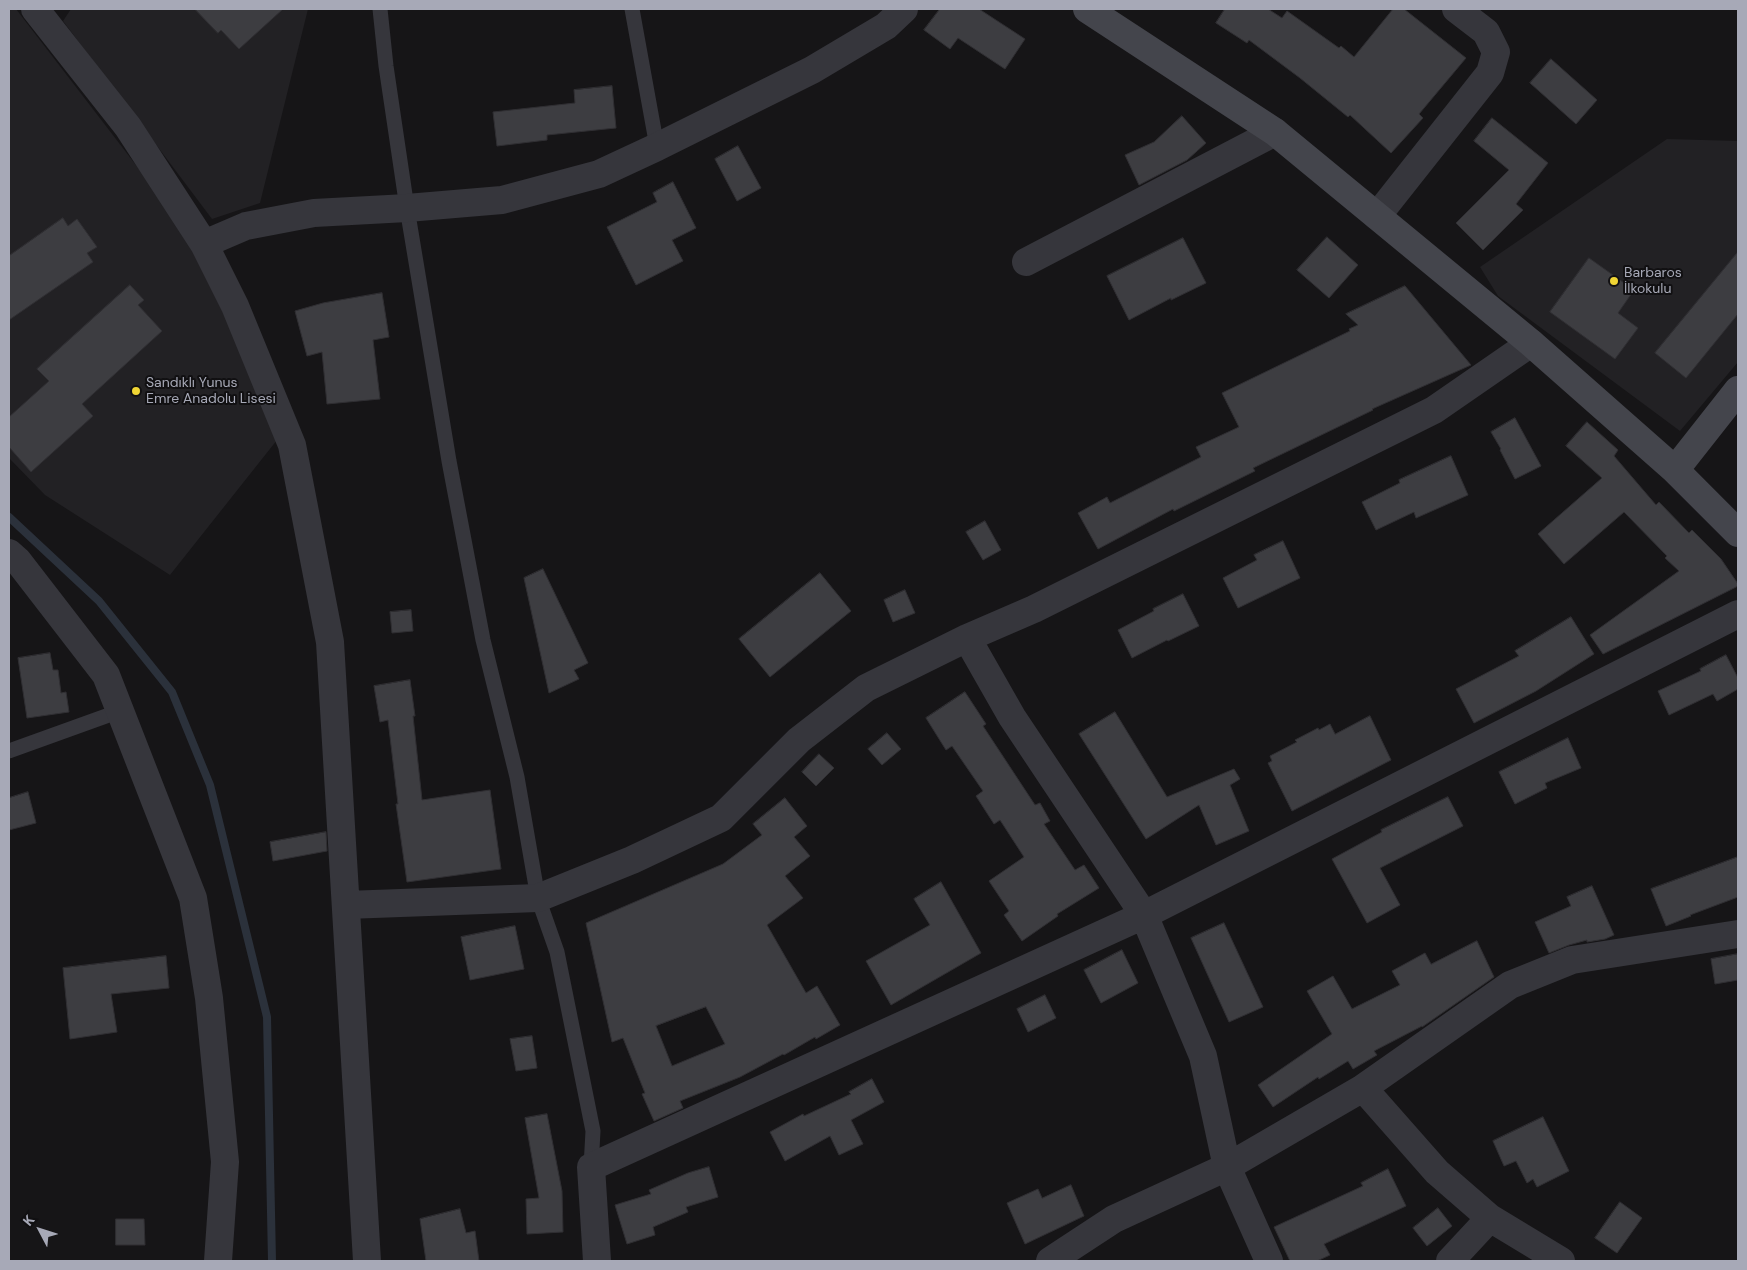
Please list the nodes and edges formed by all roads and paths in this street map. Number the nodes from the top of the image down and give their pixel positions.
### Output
1 (35, 9) edge
2 (380, 9) edge
3 (632, 9) edge
4 (904, 9) edge
5 (1087, 9) edge
6 (1456, 9) edge
7 (1276, 132) junction
8 (657, 147) junction
9 (407, 208) junction
10 (1377, 216) junction
11 (204, 244) junction
12 (1026, 262) dead end
13 (1531, 342) junction
14 (1738, 390) edge
15 (1675, 470) junction
16 (1738, 533) edge
17 (9, 553) edge
18 (1738, 614) edge
19 (967, 638) junction
20 (120, 711) junction
21 (9, 751) edge
22 (538, 898) junction
23 (346, 905) junction
24 (1144, 915) junction
25 (1738, 934) edge
26 (1363, 1088) junction
27 (591, 1167) junction
28 (1227, 1167) junction
29 (1490, 1218) junction
30 (218, 1261) edge
31 (367, 1261) edge
32 (597, 1261) edge
33 (1050, 1261) edge
34 (1269, 1261) edge
35 (1450, 1261) edge
36 (1561, 1261) edge

1 - 11 street
2 - 9 lane
3 - 8 lane
4 - 8 street
5 - 7 street
6 - 10 street
7 - 10 street
7 - 12 street
8 - 9 street
9 - 11 street
9 - 22 lane
10 - 13 street
11 - 23 street
13 - 15 street
13 - 19 street
14 - 15 street
15 - 16 street
17 - 20 street
18 - 24 street
19 - 22 street
19 - 24 street
20 - 21 lane
20 - 30 street
22 - 23 street
22 - 27 lane
23 - 31 street
24 - 27 street
24 - 28 street
25 - 26 street
26 - 28 street
26 - 29 street
27 - 32 street
28 - 33 street
28 - 34 street
29 - 35 street
29 - 36 street

